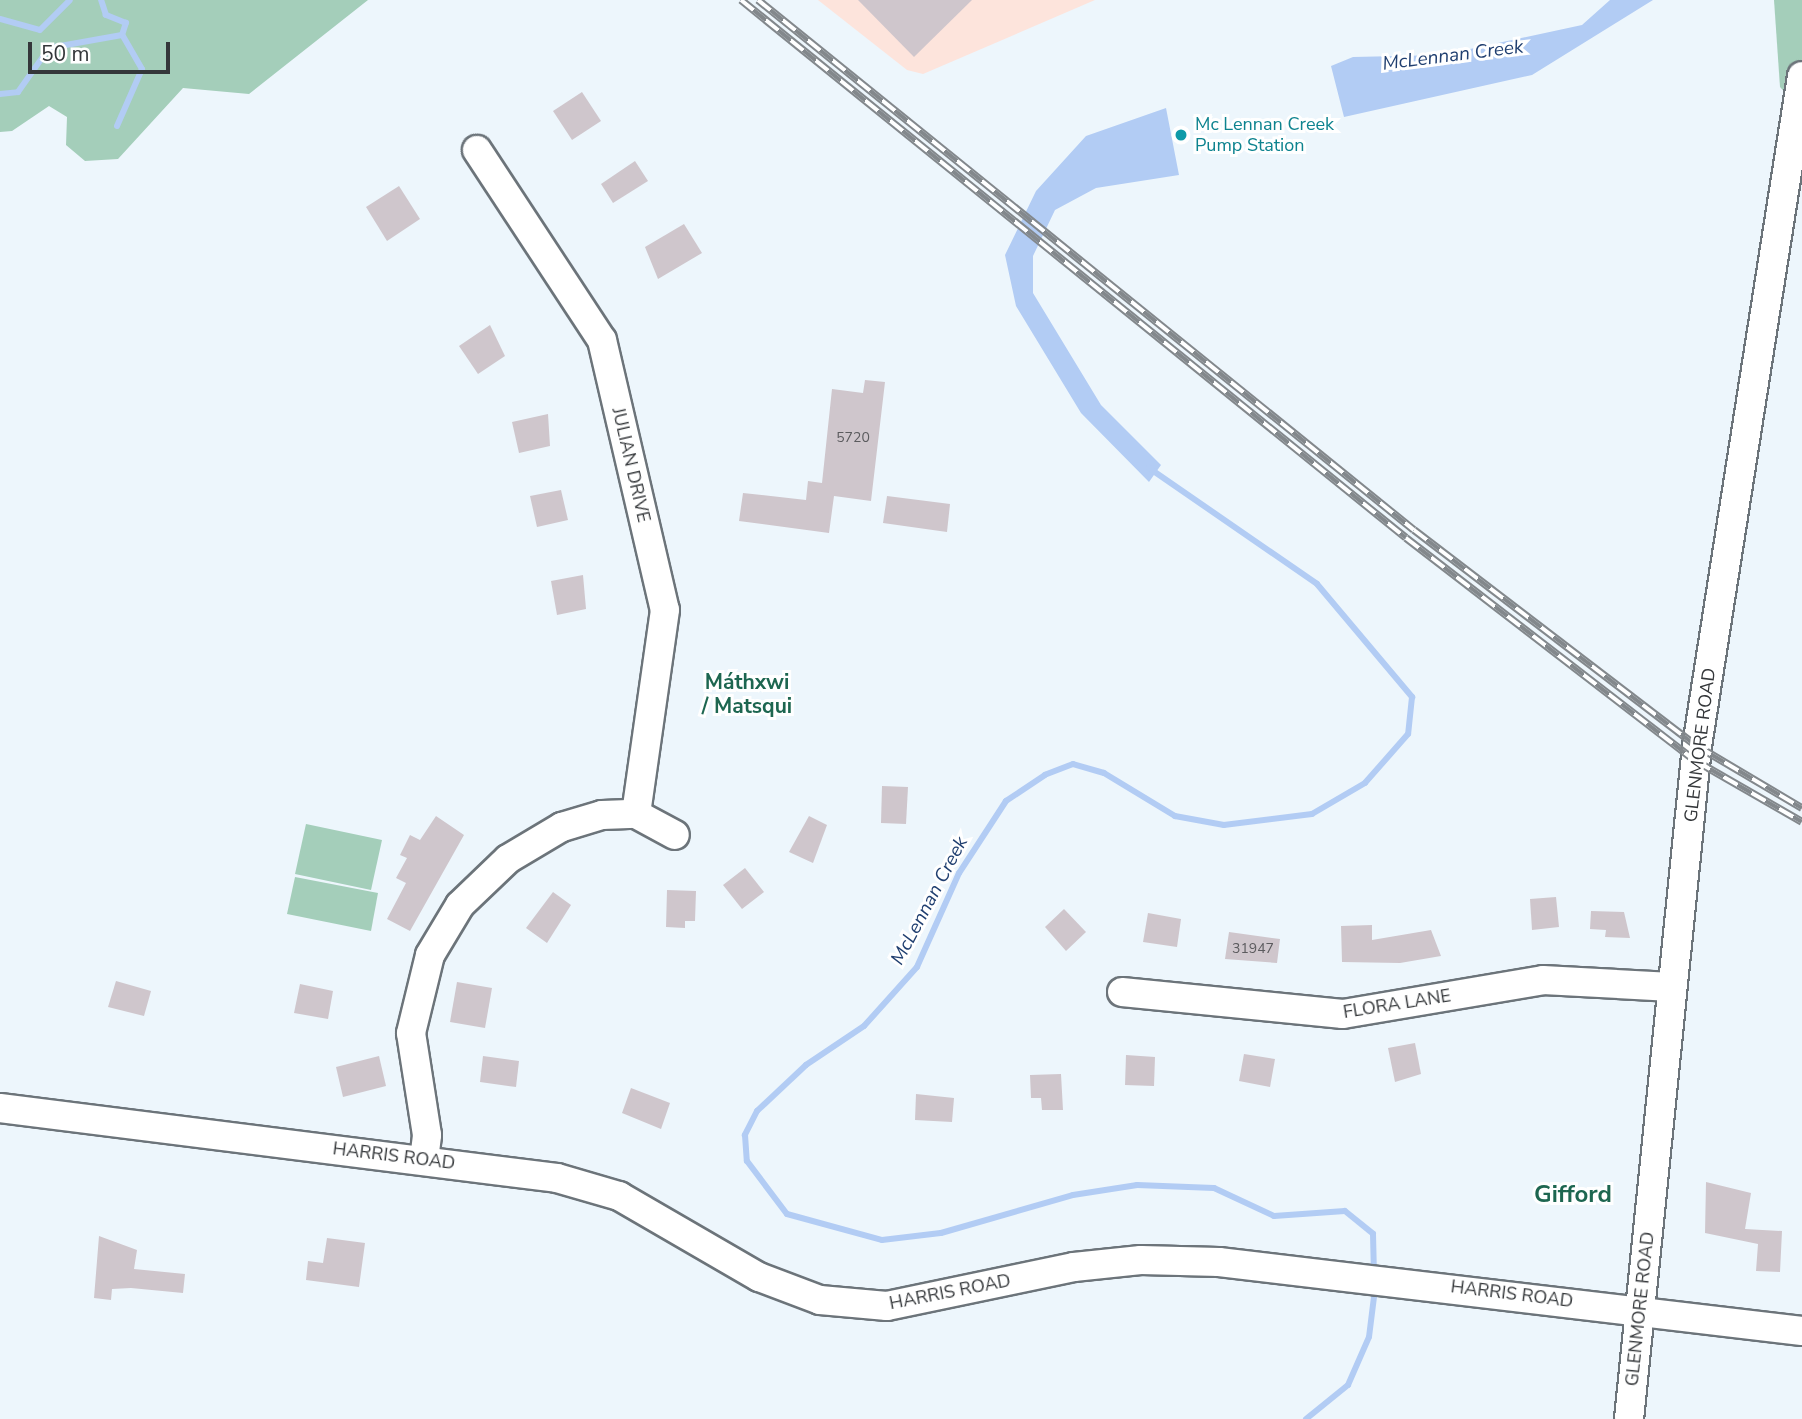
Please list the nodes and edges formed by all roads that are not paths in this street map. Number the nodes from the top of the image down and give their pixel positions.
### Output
1 (1802, 76) edge
2 (477, 150) dead end
3 (636, 814) junction
4 (675, 835) dead end
5 (1672, 987) junction
6 (1122, 992) dead end
7 (0, 1108) edge
8 (424, 1160) junction
9 (1640, 1310) junction
10 (1802, 1331) edge
11 (1629, 1419) edge

1 - 5 street, GLENMORE ROAD
2 - 3 street, JULIAN DRIVE
3 - 4 street
3 - 8 street
5 - 6 street, FLORA LANE
5 - 9 street, GLENMORE ROAD
7 - 8 street, HARRIS ROAD
8 - 9 street, HARRIS ROAD
9 - 10 street, HARRIS ROAD
9 - 11 street, GLENMORE ROAD

